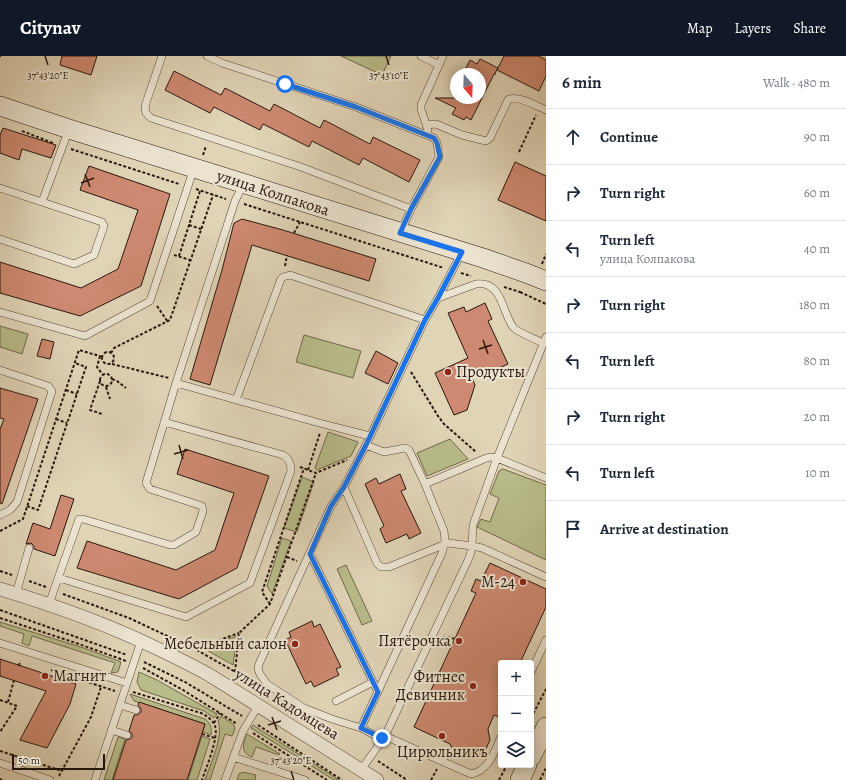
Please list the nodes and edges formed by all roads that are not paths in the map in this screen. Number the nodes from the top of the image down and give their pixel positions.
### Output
1 (162, 56) edge
2 (207, 56) edge
3 (421, 56) edge
4 (443, 56) edge
5 (439, 65) junction
6 (0, 106) edge
7 (543, 108) edge
8 (426, 125) junction
9 (430, 136) junction
10 (66, 137) junction
11 (194, 168) junction
12 (244, 183) junction
13 (0, 188) edge
14 (42, 202) junction
15 (411, 209) junction
16 (400, 233) junction
17 (0, 239) edge
18 (462, 252) junction
19 (546, 281) edge
20 (438, 298) junction
21 (0, 312) edge
22 (425, 320) junction
23 (545, 340) edge
24 (0, 370) edge
25 (177, 381) junction
26 (236, 400) junction
27 (164, 422) junction
28 (370, 436) junction
29 (366, 445) junction
30 (496, 458) junction
31 (546, 478) edge
32 (425, 484) junction
33 (344, 487) junction
34 (0, 515) edge
35 (444, 544) junction
36 (472, 546) junction
37 (30, 548) dead end
38 (310, 554) junction
39 (546, 577) edge
40 (59, 578) junction
41 (0, 589) edge
42 (16, 594) junction
43 (49, 604) junction
44 (546, 640) edge
45 (142, 641) junction
46 (0, 642) edge
47 (534, 666) edge
48 (373, 682) junction
49 (125, 689) junction
50 (378, 692) junction
51 (336, 701) dead end
52 (120, 705) junction
53 (258, 706) junction
54 (136, 710) dead end
55 (546, 727) edge
56 (361, 728) junction
57 (111, 730) junction
58 (128, 735) dead end
59 (383, 737) junction
60 (498, 743) edge
61 (534, 751) edge
62 (232, 757) junction
63 (0, 764) edge
64 (526, 768) edge
65 (361, 770) junction
66 (50, 780) edge
67 (95, 780) edge
68 (225, 780) edge
69 (305, 780) edge
70 (377, 780) edge
71 (520, 780) edge

1 - 15 lane
2 - 9 lane
3 - 5 lane
4 - 5 lane
5 - 8 lane
6 - 10 street, улица Колпакова
7 - 8 lane
8 - 9 lane
9 - 15 lane
10 - 11 street, улица Колпакова
10 - 14 lane
11 - 12 street, улица Колпакова
11 - 21 lane
12 - 16 street, улица Колпакова
12 - 25 lane
13 - 14 lane
14 - 17 lane
15 - 16 lane
16 - 18 street, улица Колпакова
18 - 19 street, улица Колпакова
18 - 20 lane
20 - 22 lane
20 - 23 lane
22 - 26 lane
22 - 28 lane
23 - 30 lane
24 - 34 lane
25 - 26 lane
25 - 27 lane
26 - 28 lane
27 - 40 lane
27 - 40 lane
28 - 29 lane
29 - 32 lane
29 - 33 lane
30 - 31 lane
30 - 32 lane
30 - 36 lane
32 - 35 lane
33 - 35 lane
33 - 38 lane
35 - 36 lane
35 - 50 lane
36 - 39 lane
36 - 59 lane
37 - 42 lane
38 - 48 lane
38 - 56 lane
40 - 43 lane
41 - 42 street, улица Кадомцева
42 - 43 street, улица Кадомцева
43 - 45 street, улица Кадомцева
44 - 47 lane
45 - 49 lane
45 - 53 street, улица Кадомцева
46 - 49 lane
48 - 50 lane
48 - 51 lane
49 - 52 lane
50 - 56 lane
52 - 54 lane
52 - 57 lane
53 - 62 lane
53 - 65 street, улица Кадомцева
55 - 61 street
56 - 59 lane
57 - 58 lane
57 - 67 lane
59 - 60 lane
59 - 65 lane
62 - 68 lane
62 - 69 lane
63 - 66 lane
64 - 71 street
65 - 70 street, улица Кадомцева

